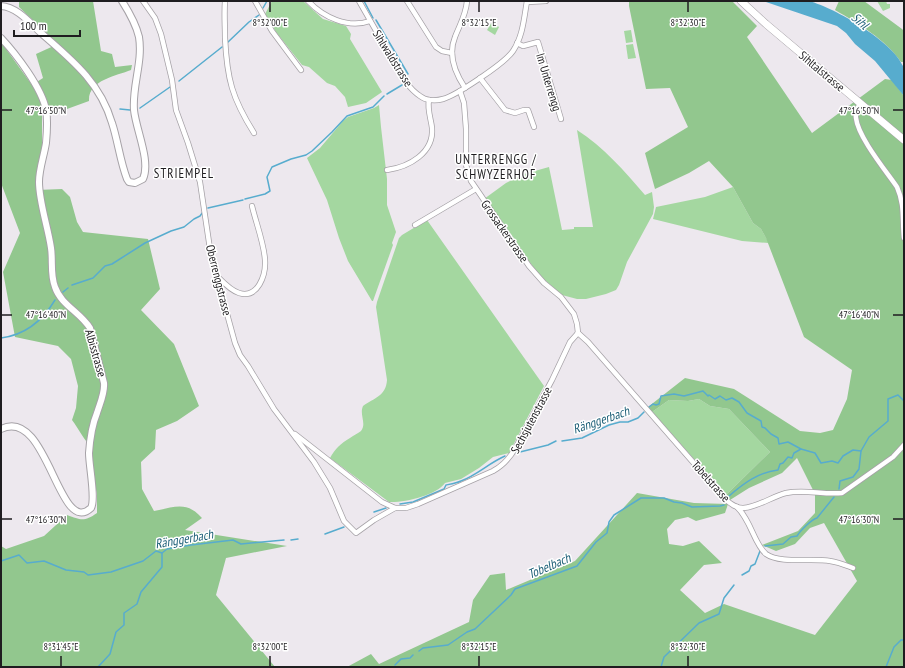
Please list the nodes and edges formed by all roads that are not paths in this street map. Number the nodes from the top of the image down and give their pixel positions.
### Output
1 (122, 1) edge
2 (143, 1) edge
3 (225, 1) edge
4 (255, 1) edge
5 (308, 1) edge
6 (360, 1) edge
7 (407, 1) edge
8 (468, 1) edge
9 (546, 1) edge
10 (741, 1) edge
11 (527, 2) edge
12 (1, 6) edge
13 (370, 21) junction
14 (1, 38) edge
15 (517, 43) junction
16 (452, 52) junction
17 (301, 70) dead end
18 (480, 78) junction
19 (464, 88) junction
20 (460, 91) junction
21 (429, 100) junction
22 (860, 104) junction
23 (561, 120) dead end
24 (534, 126) dead end
25 (254, 133) dead end
26 (904, 140) edge
27 (387, 170) dead end
28 (476, 189) junction
29 (252, 206) dead end
30 (415, 225) dead end
31 (904, 238) edge
32 (217, 276) junction
33 (578, 333) junction
34 (1, 429) edge
35 (291, 431) junction
36 (904, 445) edge
37 (753, 506) junction
38 (737, 507) junction
39 (395, 508) junction
40 (747, 519) junction
41 (356, 533) joint
42 (853, 568) dead end

1 - 12 main road
2 - 32 street, Oberrenggstrasse
3 - 25 street
4 - 17 street
5 - 13 street
6 - 13 street, Sihlwaldstrasse
7 - 16 street
8 - 16 street
9 - 11 street
10 - 22 main road, Sihltalstrasse
11 - 15 street
13 - 21 street, Sihlwaldstrasse
14 - 34 main road, Albisstrasse
15 - 18 street
15 - 23 street, Im Unterrengg
16 - 19 street
18 - 19 street
18 - 24 street
19 - 20 street
20 - 21 street
20 - 28 street, Grossackerstrasse
21 - 27 street
22 - 26 main road, Sihltalstrasse
22 - 31 street
28 - 30 street
28 - 33 street, Grossackerstrasse
29 - 32 street
32 - 35 street, Oberrenggstrasse
33 - 38 street, Tobelstrasse
33 - 39 street, Sechsjutenstrasse
35 - 39 street
35 - 41 street, Oberrenggstrasse
36 - 37 street, Tobelstrasse
37 - 38 street, Tobelstrasse
37 - 40 street
38 - 40 street
39 - 41 street, Sechsjutenstrasse
40 - 42 street

